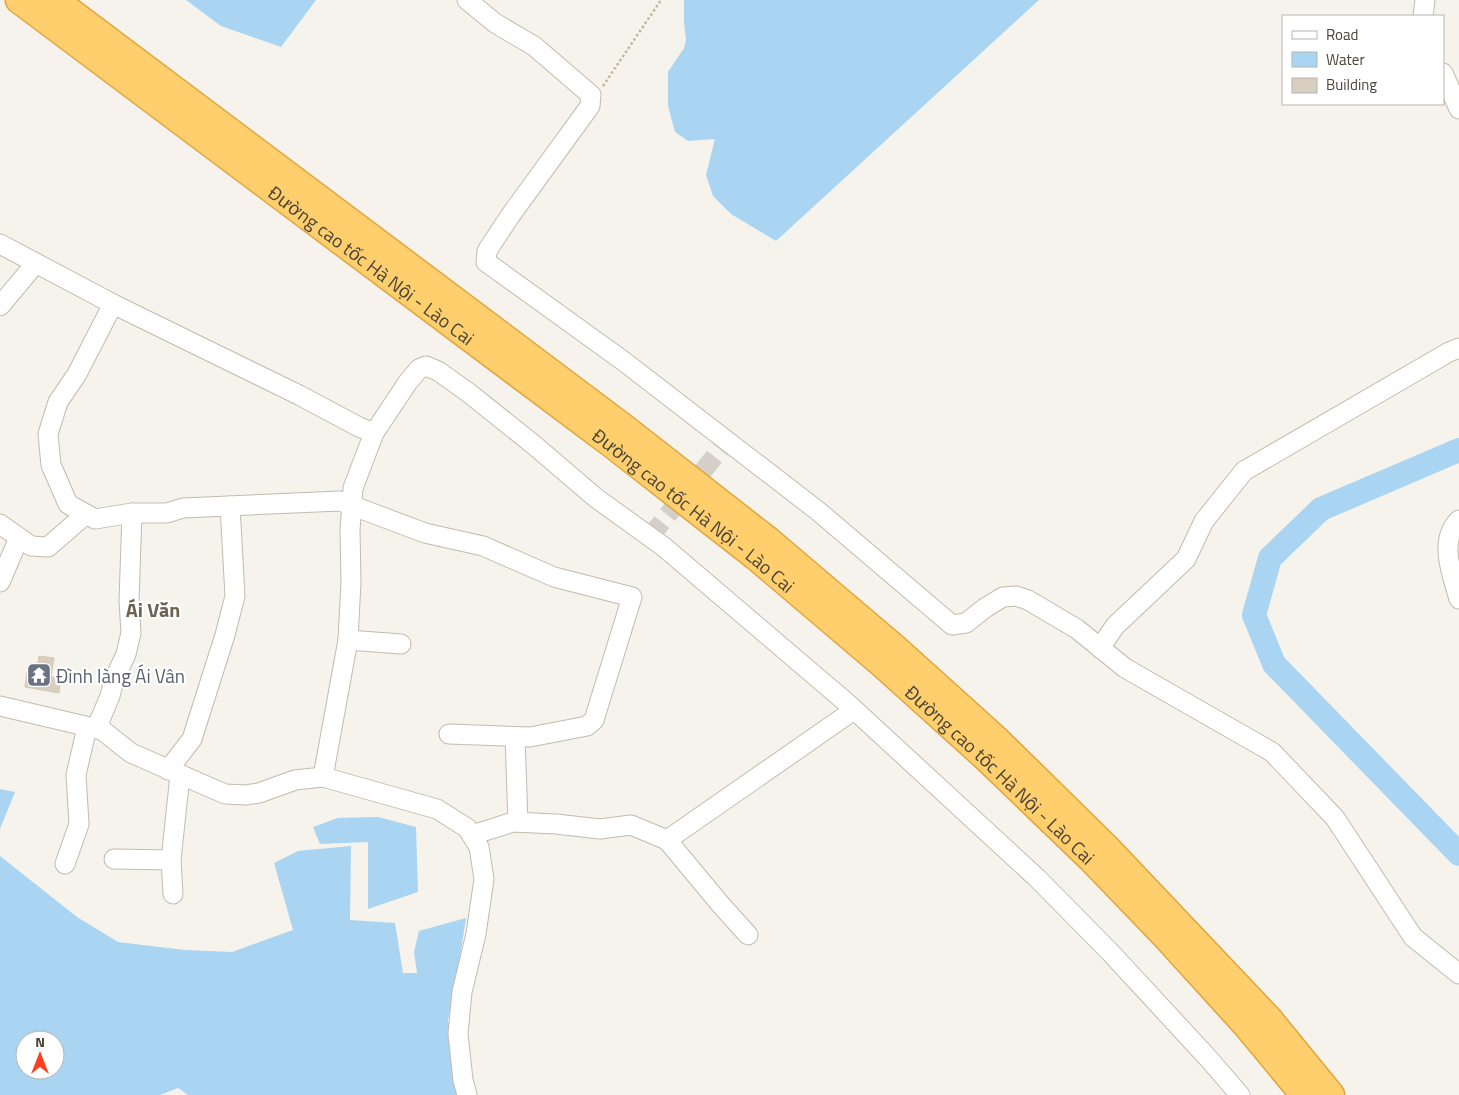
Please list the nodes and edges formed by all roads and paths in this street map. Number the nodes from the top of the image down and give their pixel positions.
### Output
1 (19, 0) edge
2 (55, 0) edge
3 (467, 0) edge
4 (661, 0) edge
5 (1425, 0) edge
6 (1424, 15) edge
7 (1444, 75) edge
8 (590, 106) junction
9 (1459, 109) edge
10 (0, 244) edge
11 (36, 263) junction
12 (113, 304) junction
13 (0, 306) edge
14 (1459, 348) edge
15 (374, 433) junction
16 (352, 505) junction
17 (230, 506) junction
18 (86, 514) junction
19 (132, 514) junction
20 (1459, 520) edge
21 (0, 524) edge
22 (19, 538) junction
23 (0, 582) edge
24 (1459, 599) edge
25 (348, 640) junction
26 (401, 644) dead end
27 (1100, 648) junction
28 (0, 706) edge
29 (854, 710) junction
30 (95, 728) junction
31 (449, 734) dead end
32 (515, 737) junction
33 (174, 773) junction
34 (323, 777) junction
35 (518, 822) junction
36 (472, 835) junction
37 (667, 840) junction
38 (114, 859) dead end
39 (171, 860) junction
40 (66, 864) dead end
41 (173, 894) dead end
42 (748, 935) dead end
43 (1459, 974) edge
44 (467, 1095) edge
45 (1240, 1095) edge
46 (1304, 1095) edge
47 (1331, 1095) edge

1 - 46 highway, Đường cao tốc Hà Nội - Lào Cai
2 - 47 highway, Đường cao tốc Hà Nội - Lào Cai
3 - 8 street
4 - 8 path
5 - 6 street
7 - 9 street
8 - 27 street
10 - 11 street
11 - 12 street
11 - 13 street
12 - 15 street
12 - 18 street
14 - 27 street
15 - 16 street
15 - 29 street
16 - 17 street
16 - 25 street
16 - 32 street
17 - 19 street
17 - 33 street
18 - 19 street
18 - 22 street
19 - 30 street
20 - 24 street
21 - 22 street
22 - 23 street
25 - 26 street
25 - 34 street
27 - 43 street
28 - 30 street
29 - 37 street
29 - 45 street
30 - 33 street
30 - 40 street
31 - 32 street
32 - 35 street
33 - 34 street
33 - 39 street
34 - 36 street
35 - 36 street
35 - 37 street
36 - 44 street
37 - 42 street
38 - 39 street
39 - 41 street

